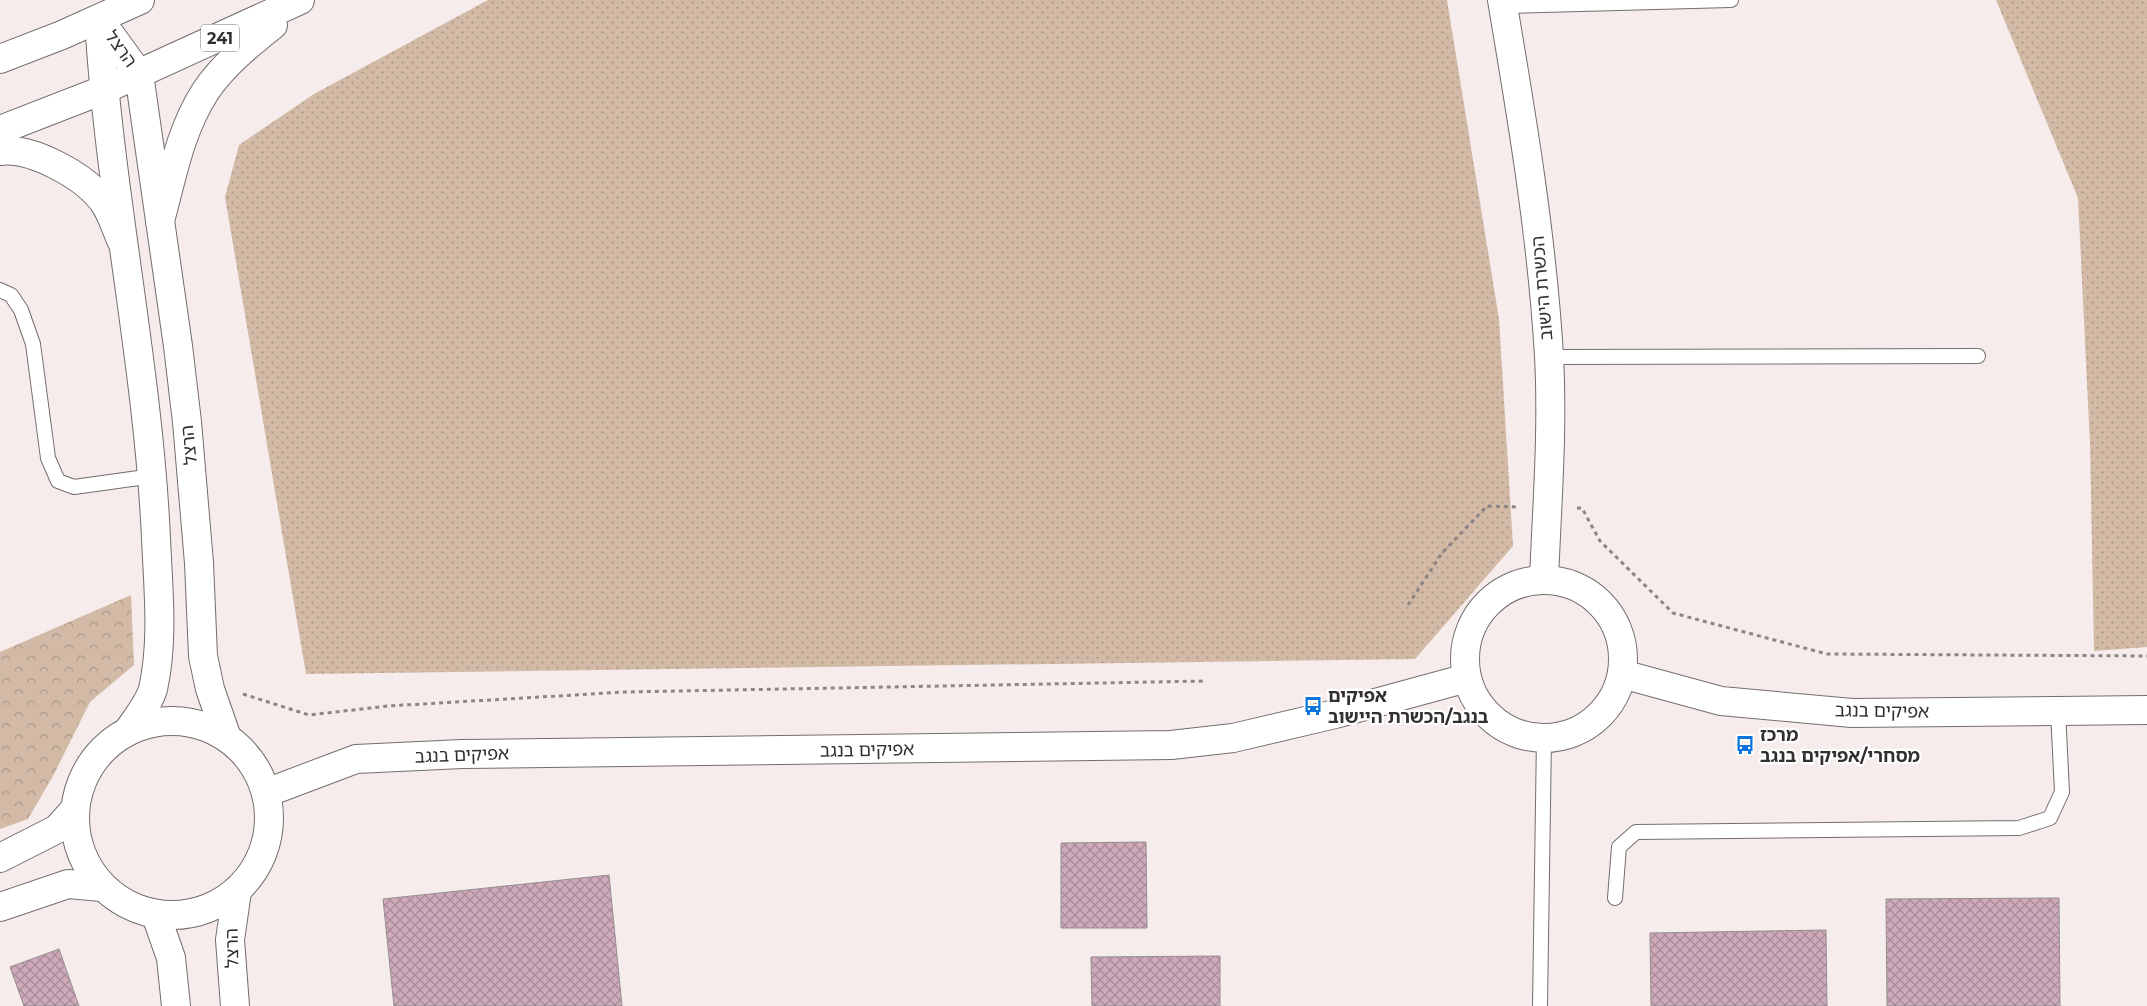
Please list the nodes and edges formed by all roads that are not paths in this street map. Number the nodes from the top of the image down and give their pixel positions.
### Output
1 (140, 0) edge
2 (302, 0) edge
3 (1731, 0) edge
4 (1502, 3) edge
5 (98, 18) junction
6 (0, 59) edge
7 (139, 74) junction
8 (103, 90) junction
9 (0, 130) edge
10 (0, 151) edge
11 (160, 222) junction
12 (122, 242) junction
13 (0, 290) edge
14 (1978, 356) dead end
15 (1549, 357) junction
16 (153, 476) junction
17 (1544, 579) junction
18 (1622, 674) junction
19 (1467, 678) junction
20 (2147, 710) edge
21 (2058, 711) junction
22 (128, 731) junction
23 (1544, 737) junction
24 (227, 738) junction
25 (266, 793) junction
26 (74, 810) junction
27 (0, 858) edge
28 (102, 887) junction
29 (237, 891) junction
30 (1615, 898) dead end
31 (0, 907) edge
32 (156, 915) junction
33 (176, 1006) edge
34 (235, 1006) edge
35 (1540, 1006) edge

1 - 5 main road
2 - 7 main road, 241
2 - 11 main road
3 - 4 lane
4 - 15 main road, הכשרת הישוב
5 - 6 main road
5 - 7 main road, הרצל
5 - 8 main road, הרצל
7 - 8 main road, 241
7 - 11 main road, הרצל
8 - 9 main road, 241
8 - 12 main road, הרצל
10 - 12 main road
11 - 24 main road, הרצל
12 - 16 main road, הרצל
13 - 16 lane
14 - 15 lane
15 - 17 main road, הכשרת הישוב
16 - 22 main road, הרצל
17 - 18 main road
17 - 19 main road
18 - 21 main road, אפיקים בנגב
18 - 23 main road
19 - 23 main road
19 - 25 main road, אפיקים בנגב
20 - 21 main road, אפיקים בנגב
21 - 30 lane
22 - 24 main road
22 - 26 main road
23 - 35 lane
24 - 25 main road
25 - 29 main road
26 - 27 main road
26 - 28 main road
28 - 31 main road
28 - 32 main road
29 - 32 main road
29 - 34 main road, הרצל
32 - 33 main road

